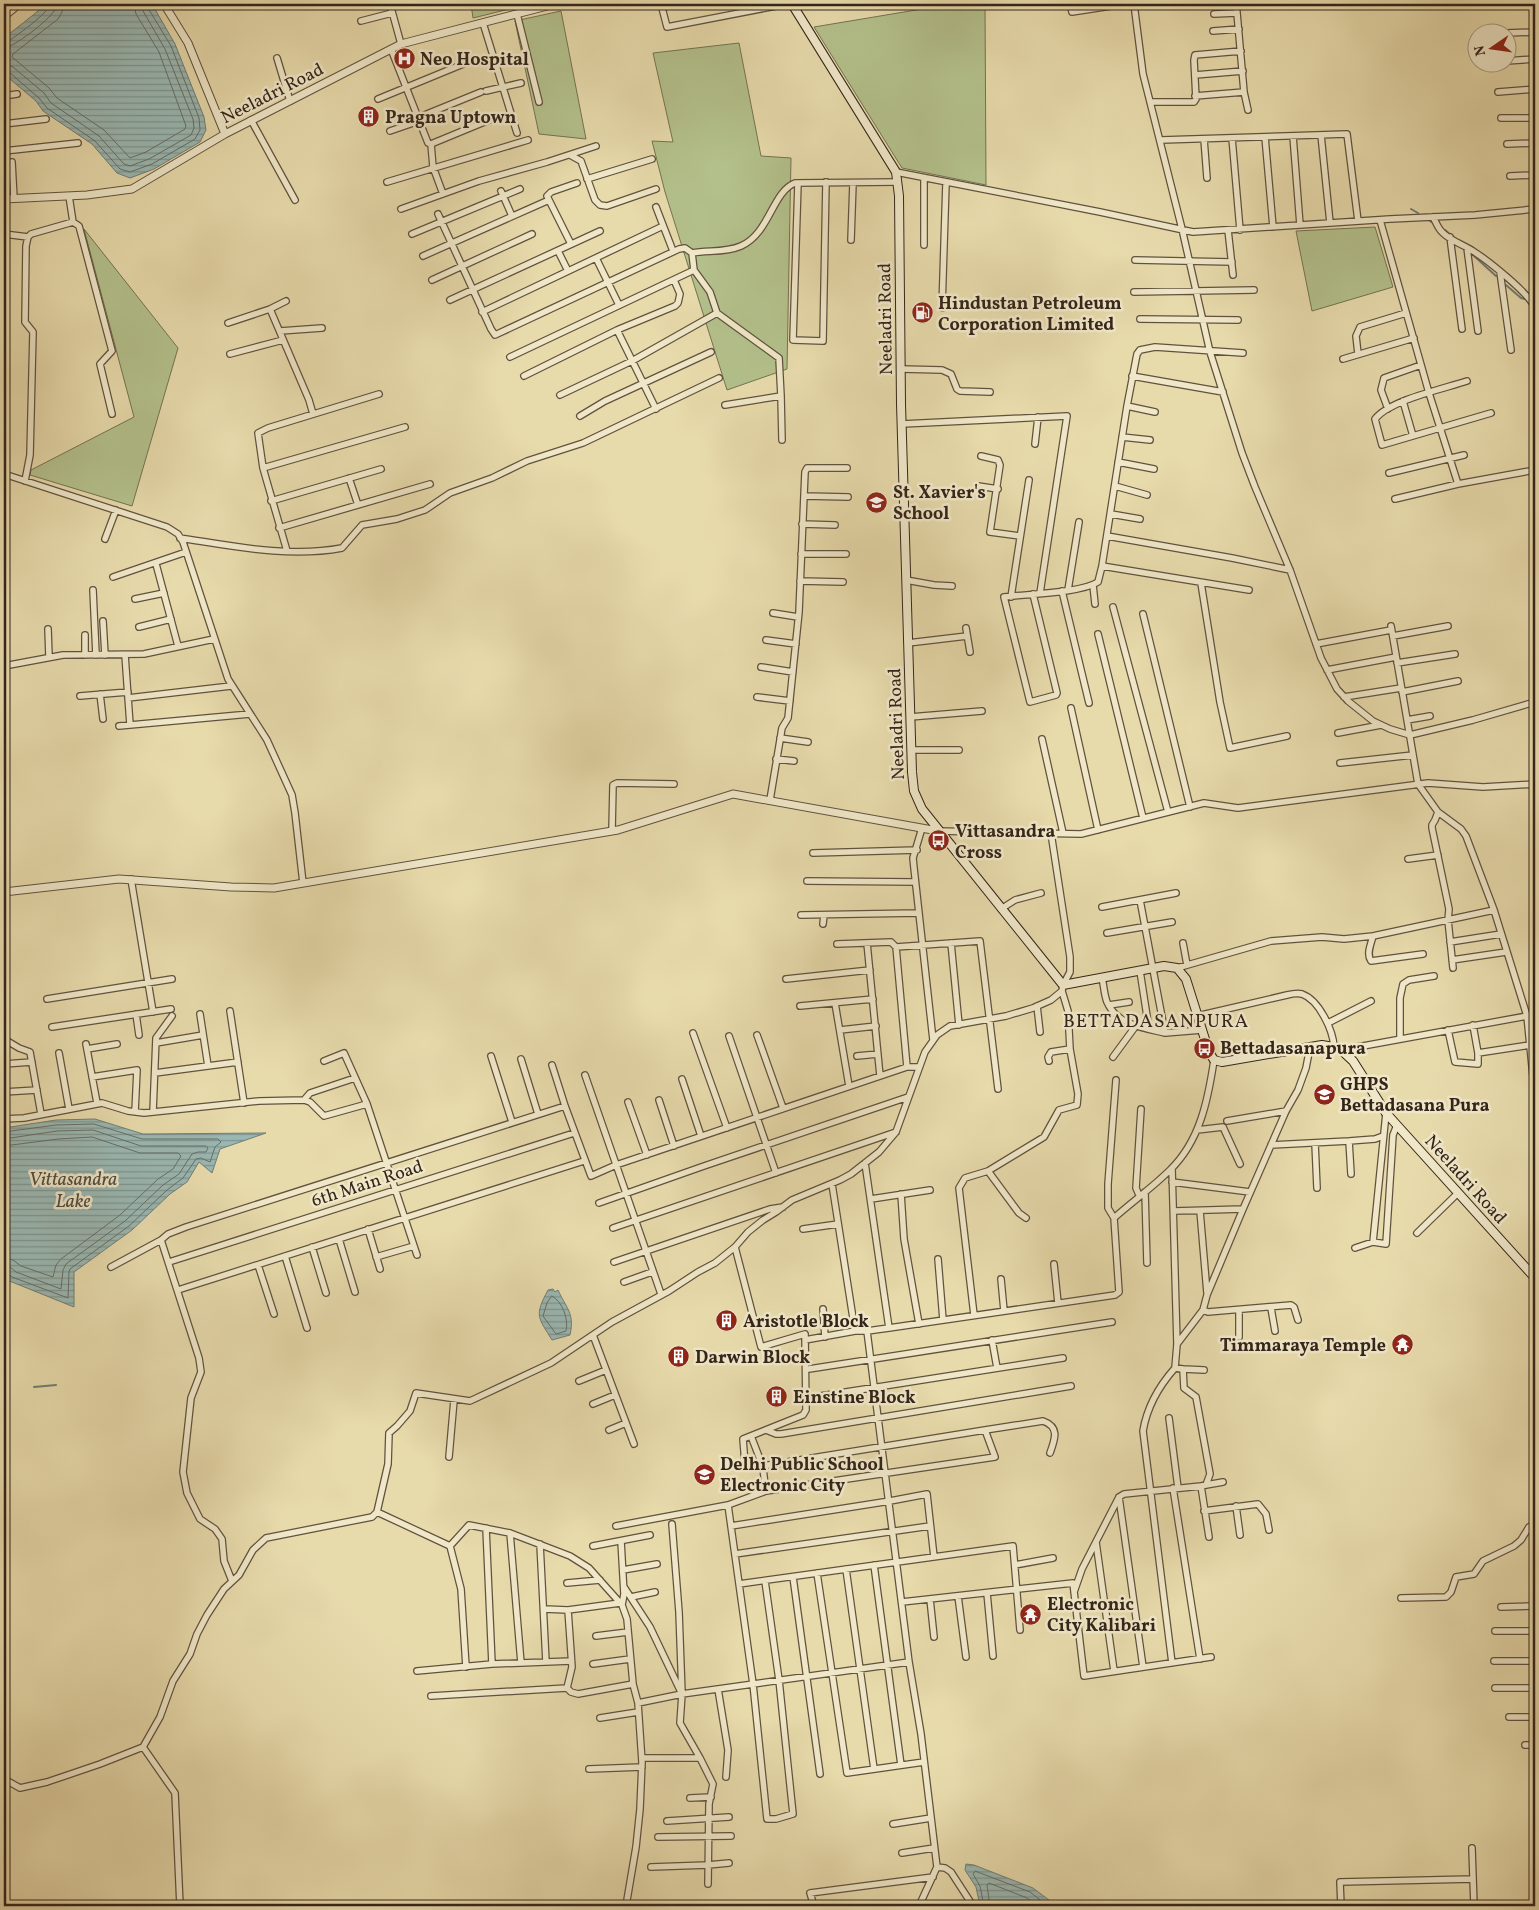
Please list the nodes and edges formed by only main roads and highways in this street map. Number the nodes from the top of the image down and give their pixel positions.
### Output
1 (792, 4) edge
2 (1535, 1278) edge

1 - 2 main road, Neeladri Road

